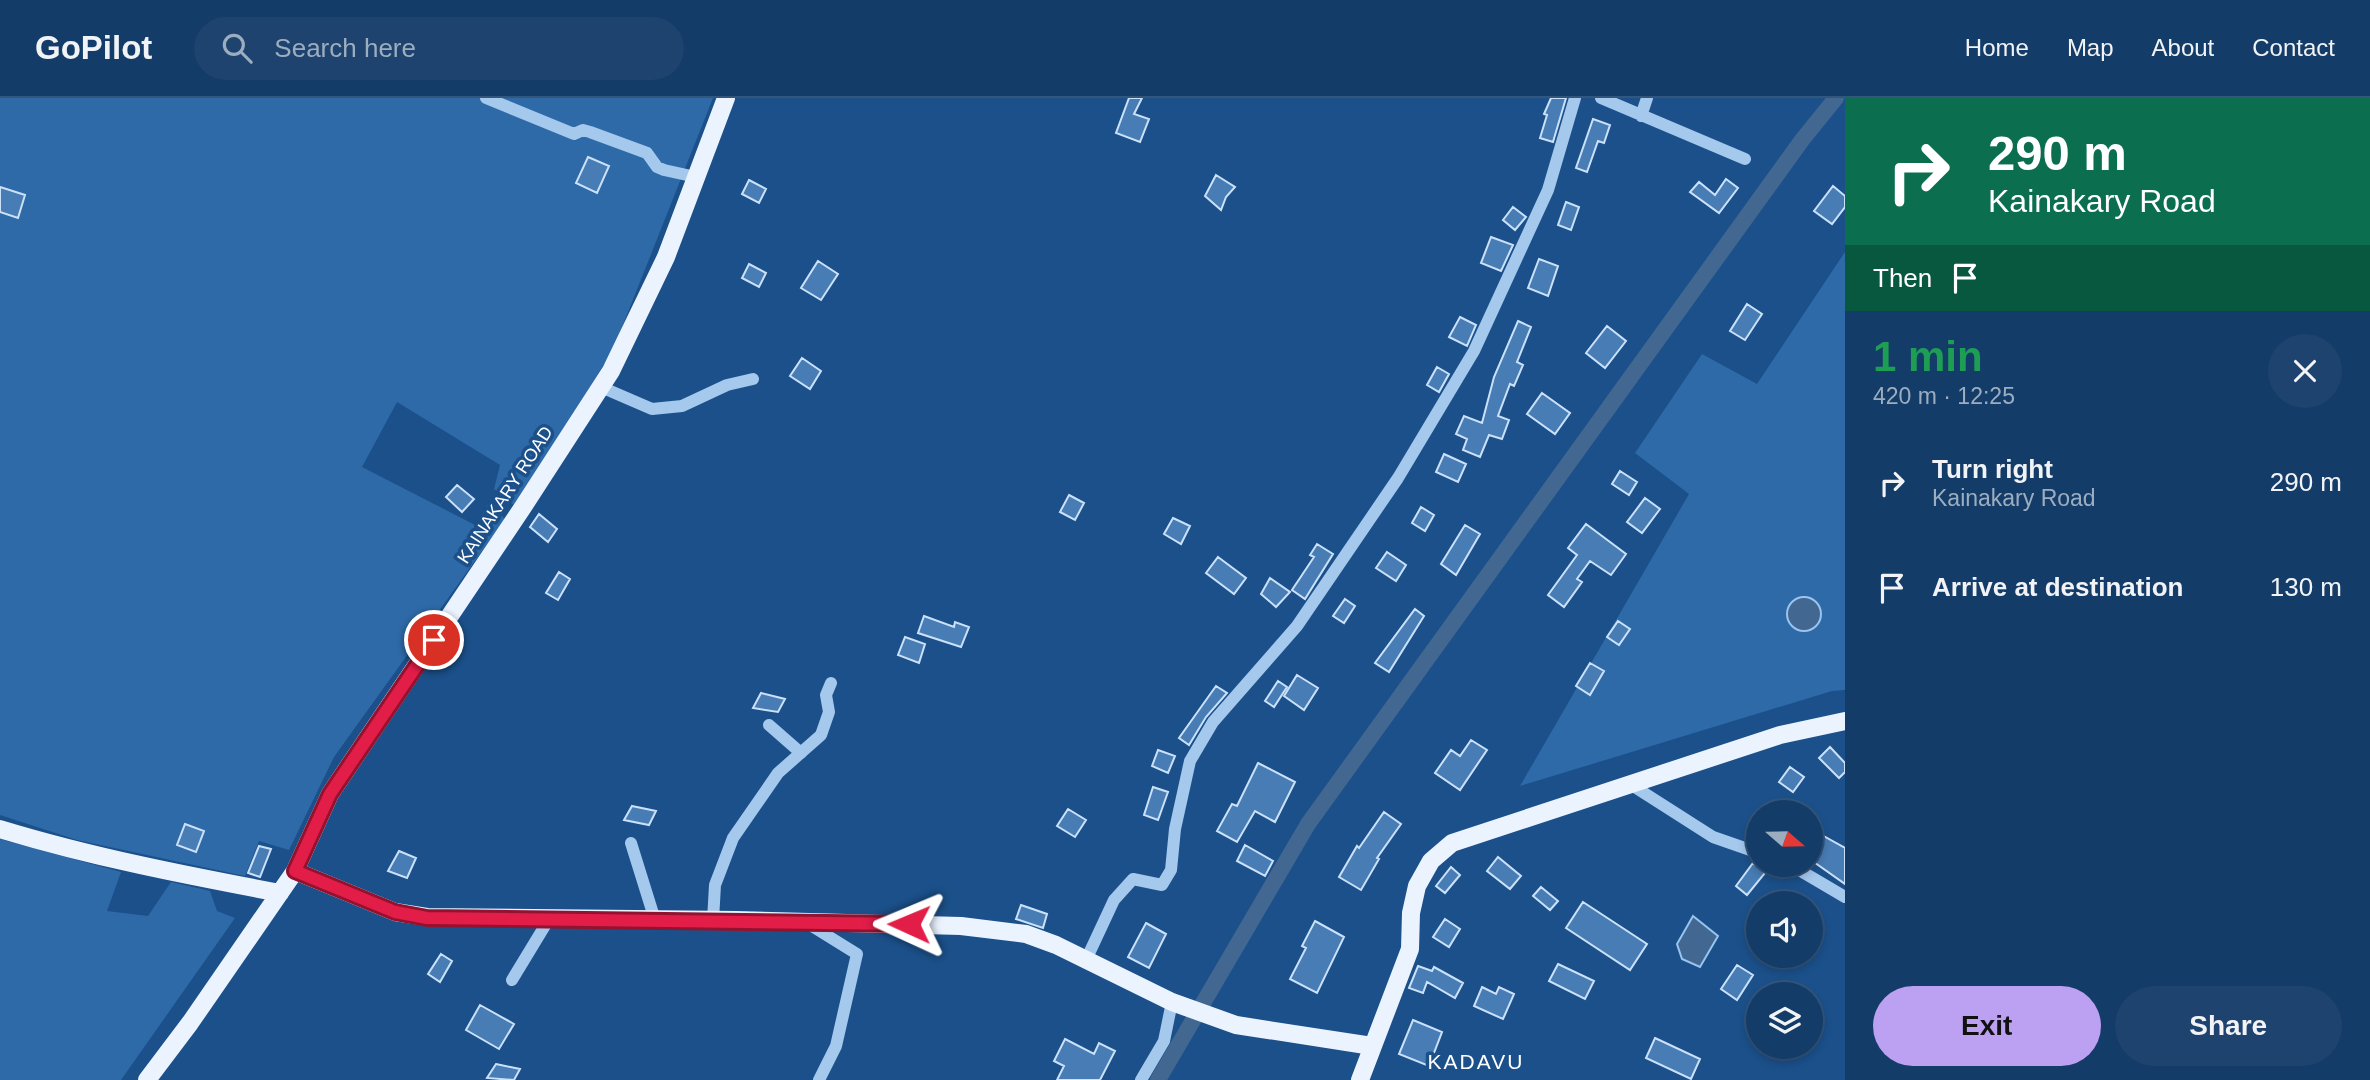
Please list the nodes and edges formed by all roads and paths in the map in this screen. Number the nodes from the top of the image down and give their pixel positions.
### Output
1 (486, 98) edge
2 (726, 98) edge
3 (1575, 98) edge
4 (1601, 98) edge
5 (1647, 98) edge
6 (1641, 116) junction
7 (1745, 159) dead end
8 (696, 177) junction
9 (753, 379) dead end
10 (601, 387) junction
11 (831, 683) dead end
12 (1845, 721) edge
13 (769, 725) dead end
14 (801, 753) junction
15 (1630, 784) junction
16 (0, 829) edge
17 (631, 844) dead end
18 (1746, 848) edge
19 (295, 871) junction
20 (1811, 877) edge
21 (280, 893) junction
22 (1845, 897) edge
23 (549, 919) junction
24 (655, 920) junction
25 (713, 920) junction
26 (805, 922) junction
27 (1086, 960) junction
28 (512, 980) dead end
29 (1178, 1004) junction
30 (1372, 1046) junction
31 (147, 1080) edge
32 (819, 1080) edge
33 (1141, 1080) edge
34 (1360, 1080) edge

1 - 8 street
2 - 8 main road, KAINAKARY ROAD
3 - 27 street
4 - 6 street
5 - 6 street
6 - 7 street
8 - 10 main road, KAINAKARY ROAD
9 - 10 street
10 - 19 main road, KAINAKARY ROAD
11 - 14 street
12 - 15 main road
13 - 14 street
14 - 25 street
15 - 18 street
15 - 30 main road
16 - 21 main road
17 - 24 street
19 - 21 main road, KAINAKARY ROAD
19 - 23 main road
20 - 22 street
21 - 31 main road, KAINAKARY ROAD
23 - 24 main road
23 - 28 street
24 - 25 main road
25 - 26 main road
26 - 27 main road
26 - 32 street
27 - 29 main road
29 - 30 main road
29 - 33 street
30 - 34 main road

